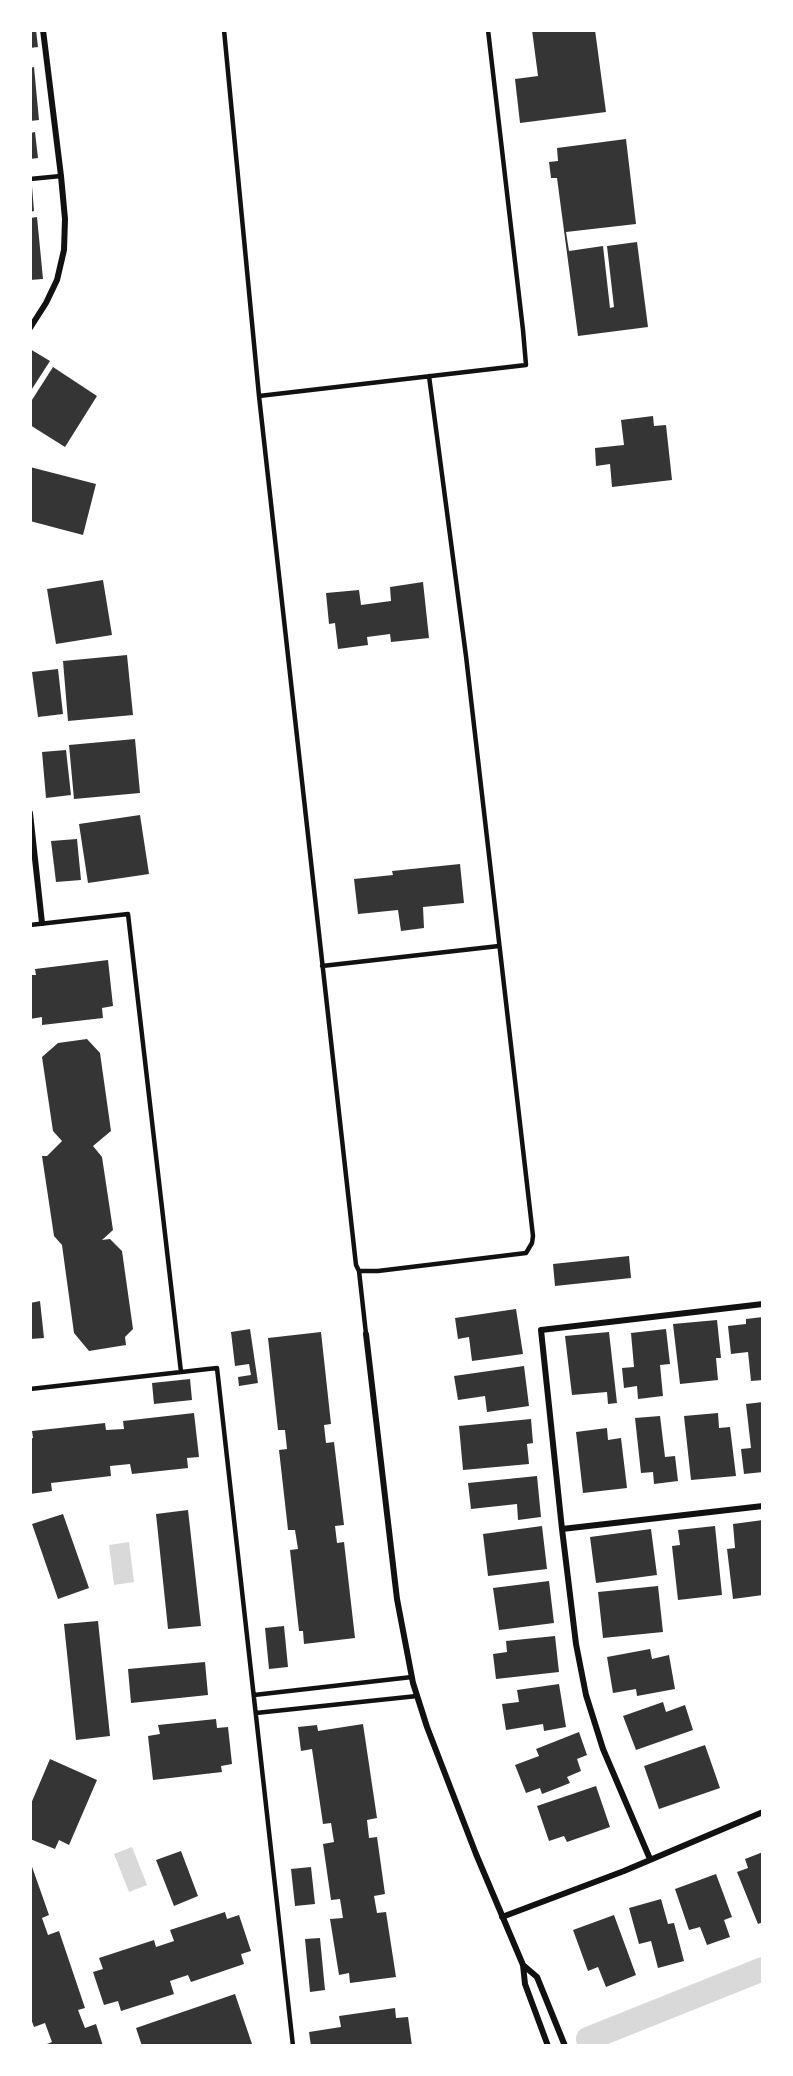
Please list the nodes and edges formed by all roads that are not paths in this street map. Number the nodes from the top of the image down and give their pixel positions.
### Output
1 (43, 30) edge
2 (224, 30) edge
3 (488, 30) edge
4 (61, 176) junction
5 (30, 179) edge
6 (30, 328) edge
7 (429, 376) junction
8 (259, 396) junction
9 (30, 813) edge
10 (42, 923) junction
11 (30, 925) edge
12 (500, 946) junction
13 (322, 966) junction
14 (359, 1271) junction
15 (763, 1304) edge
16 (366, 1334) joint
17 (181, 1372) junction
18 (30, 1389) edge
19 (763, 1506) edge
20 (562, 1529) junction
21 (412, 1677) junction
22 (254, 1695) junction
23 (417, 1696) junction
24 (256, 1713) junction
25 (763, 1812) edge
26 (650, 1859) junction
27 (502, 1917) junction
28 (523, 1965) junction
29 (293, 2046) edge
30 (548, 2046) edge
31 (566, 2046) edge

1 - 4 street
2 - 8 lane
3 - 7 lane
4 - 5 lane
4 - 6 street
7 - 8 lane
7 - 12 lane
8 - 13 lane
9 - 10 street
10 - 11 lane
10 - 17 lane
12 - 13 lane
12 - 14 lane
13 - 14 lane
14 - 16 lane
15 - 20 street
16 - 21 street
17 - 18 lane
17 - 22 lane
19 - 20 street
20 - 26 street
21 - 22 lane
21 - 23 street
22 - 24 lane
23 - 24 lane
23 - 27 street
24 - 29 lane
25 - 26 street
26 - 27 street
27 - 28 street
28 - 30 street
28 - 31 street

